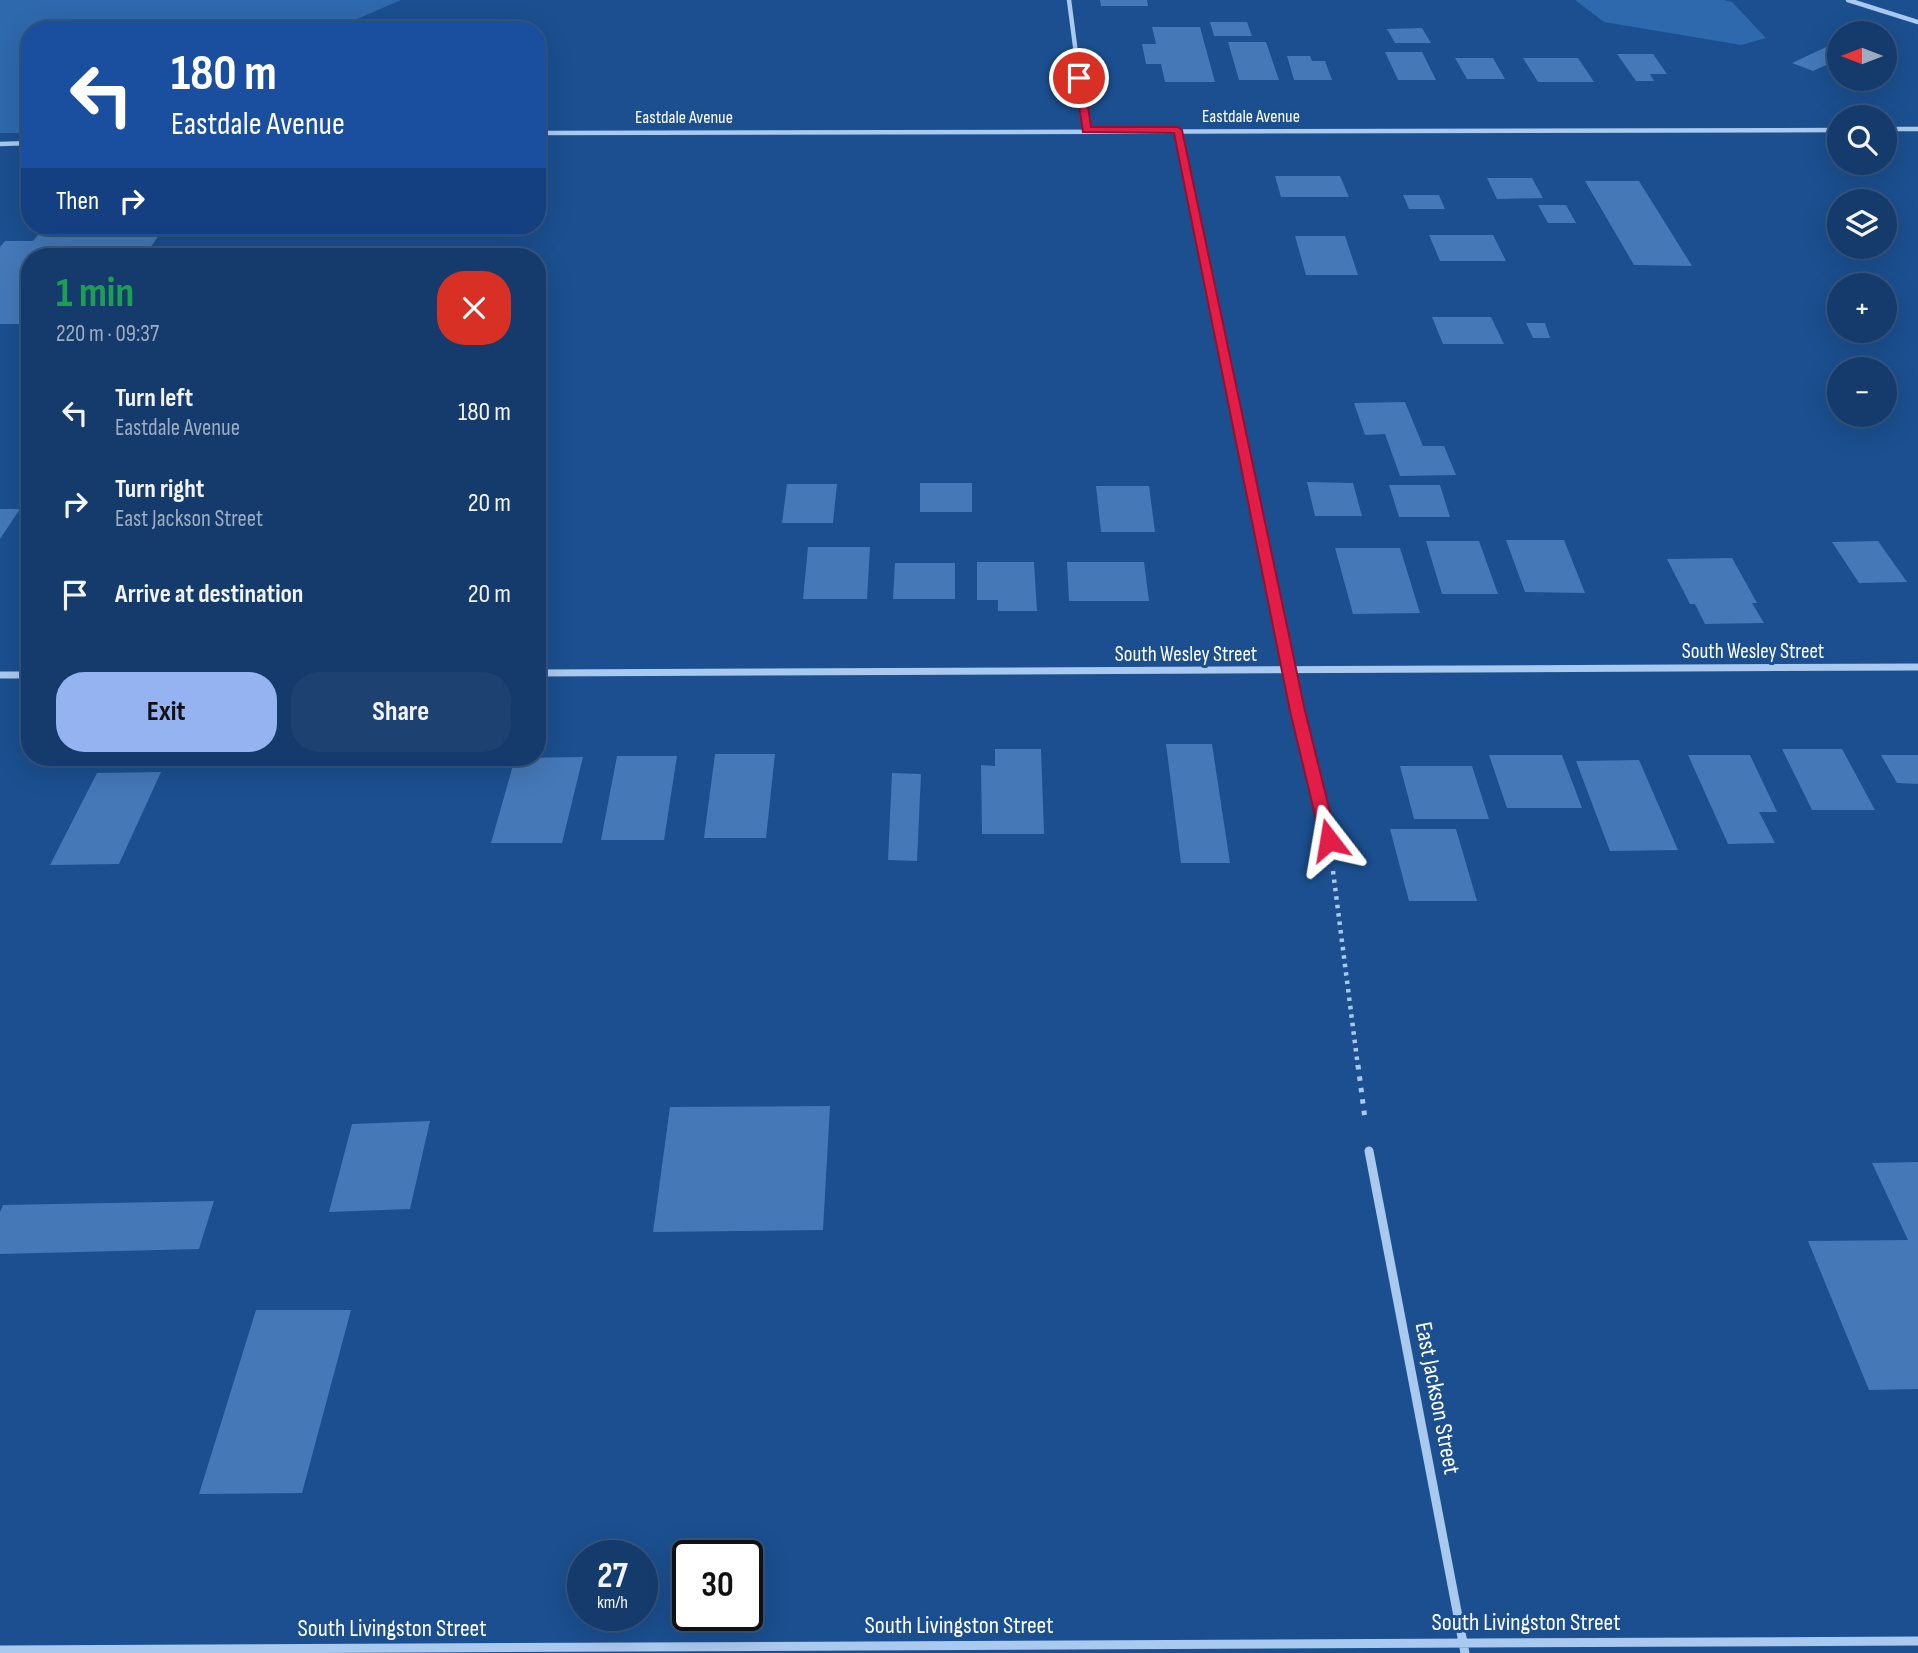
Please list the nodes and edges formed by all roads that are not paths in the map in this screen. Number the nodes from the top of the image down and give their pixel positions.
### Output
1 (1069, 0) edge
2 (1849, 0) edge
3 (1918, 22) edge
4 (1086, 130) junction
5 (1178, 130) junction
6 (1827, 130) edge
7 (1897, 130) edge
8 (1918, 130) edge
9 (546, 133) edge
10 (21, 143) edge
11 (0, 144) edge
12 (1918, 667) edge
13 (1289, 671) junction
14 (546, 673) edge
15 (0, 675) edge
16 (21, 675) edge
17 (1329, 840) road end
18 (1369, 1151) road end
19 (1918, 1641) edge
20 (1464, 1648) edge
21 (0, 1650) edge

1 - 4 street
2 - 3 street
4 - 5 street, Eastdale Avenue
4 - 9 street, Eastdale Avenue
5 - 6 street, Eastdale Avenue
5 - 13 street
7 - 8 street
10 - 11 street
12 - 13 street, South Wesley Street
13 - 14 street, South Wesley Street
13 - 17 street
15 - 16 street
18 - 20 street, East Jackson Street
19 - 20 street, South Livingston Street
20 - 21 street, South Livingston Street

